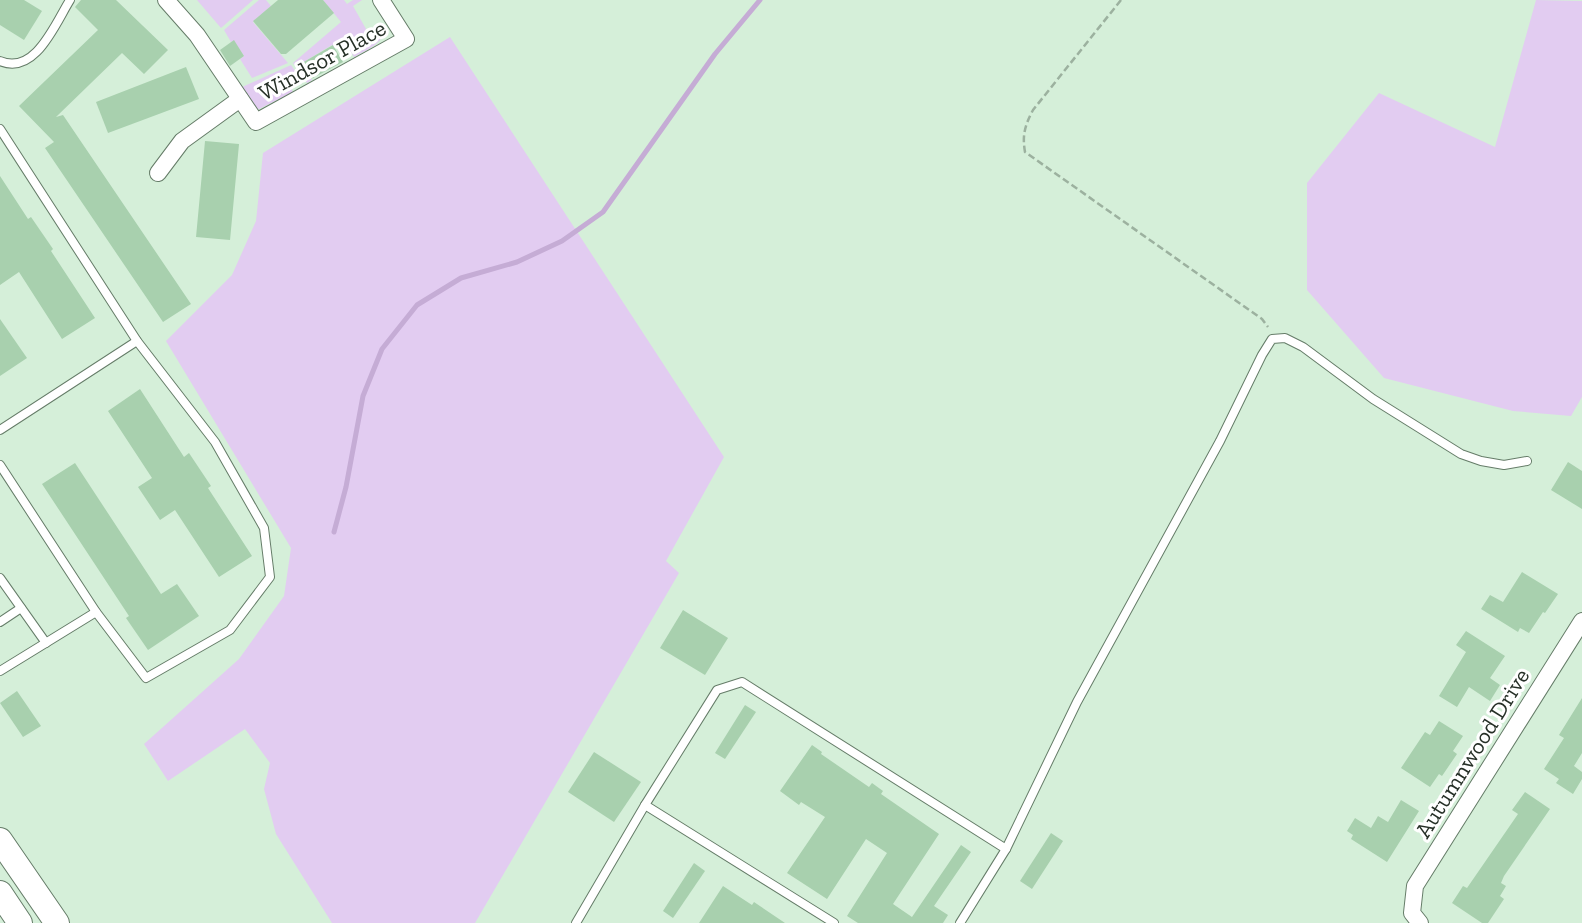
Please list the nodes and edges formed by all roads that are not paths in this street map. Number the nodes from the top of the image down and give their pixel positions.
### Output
1 (70, 0) edge
2 (166, 0) edge
3 (381, 0) edge
4 (0, 61) edge
5 (240, 99) junction
6 (0, 130) edge
7 (158, 173) dead end
8 (137, 341) junction
9 (0, 430) edge
10 (1527, 461) dead end
11 (0, 465) edge
12 (0, 578) edge
13 (21, 608) junction
14 (96, 612) junction
15 (1582, 621) edge
16 (0, 622) edge
17 (46, 643) junction
18 (0, 671) edge
19 (645, 805) junction
20 (0, 840) edge
21 (1006, 849) junction
22 (1416, 918) edge
23 (57, 923) edge
24 (576, 923) edge
25 (834, 923) edge
26 (960, 923) edge

1 - 4 lane
2 - 5 street
3 - 5 street, Windsor Place
5 - 7 street
6 - 8 lane
8 - 9 lane
8 - 14 lane
10 - 21 lane
11 - 14 lane
12 - 13 lane
13 - 16 lane
13 - 17 lane
14 - 17 lane
15 - 22 street, Autumnwood Drive
17 - 18 lane
19 - 21 lane
19 - 24 lane
19 - 25 lane
20 - 23 main road
21 - 26 lane

